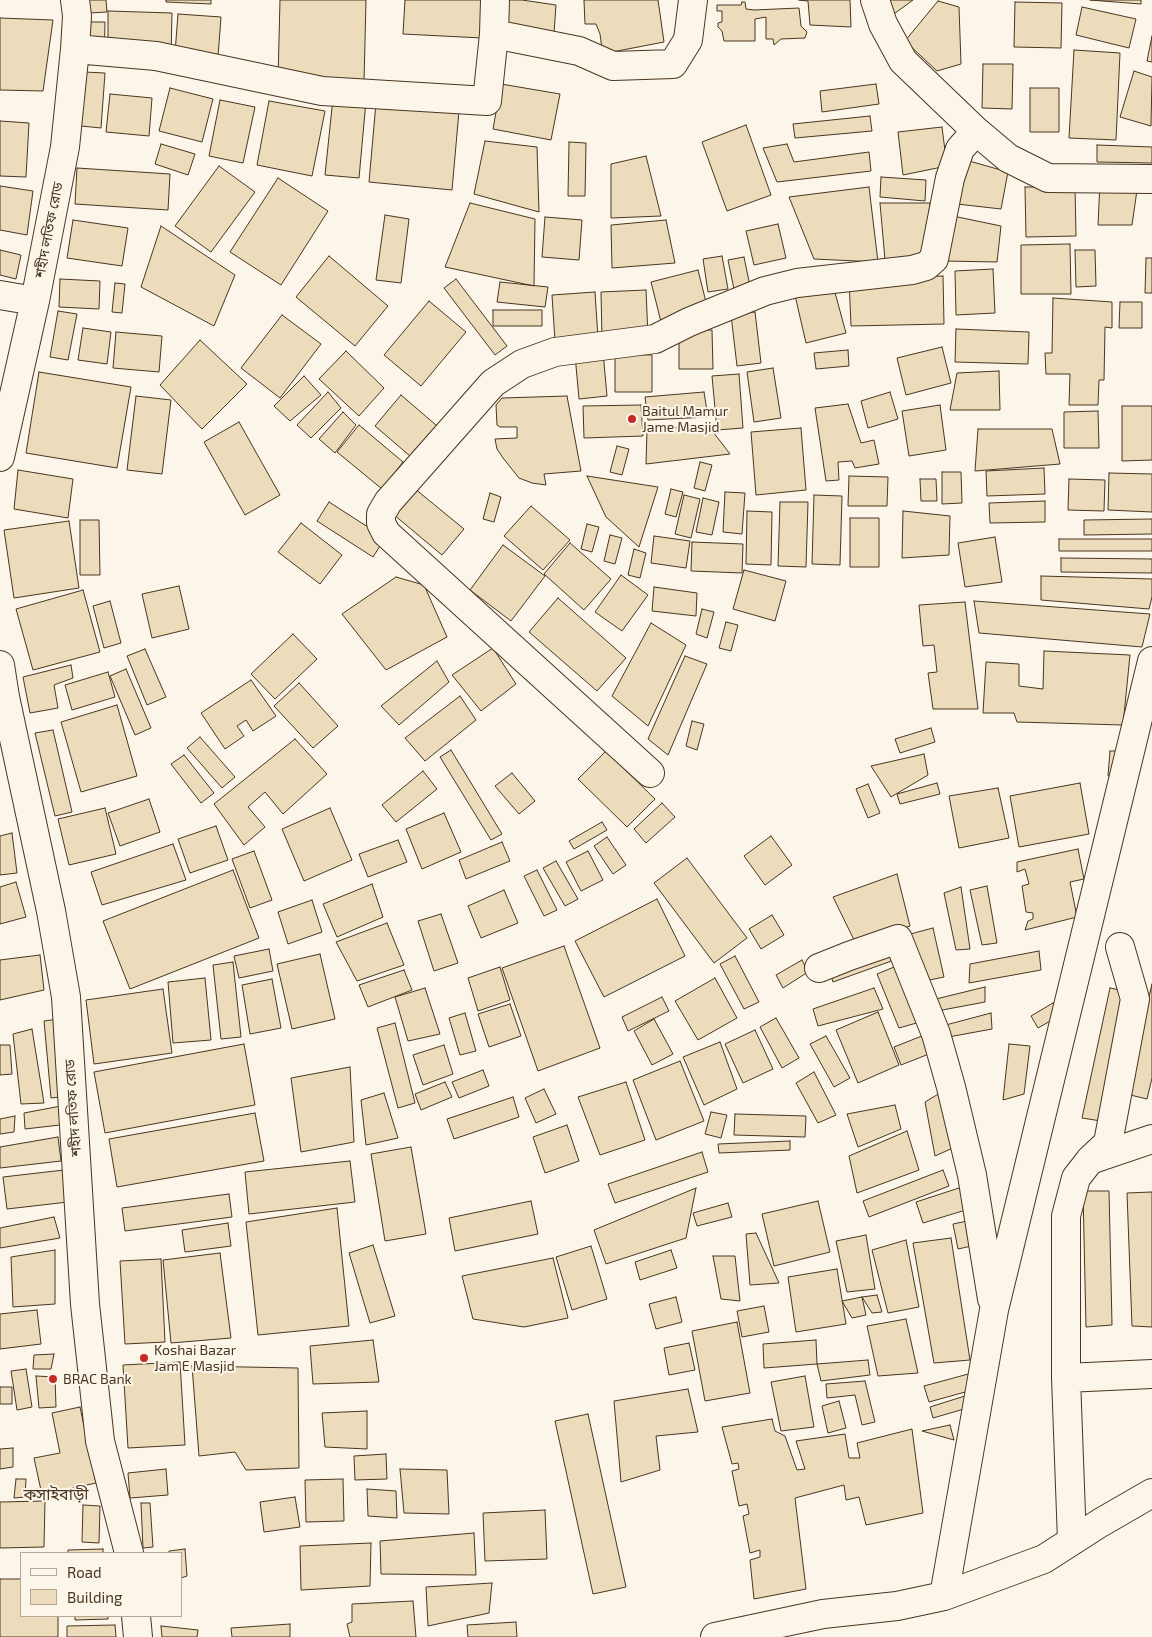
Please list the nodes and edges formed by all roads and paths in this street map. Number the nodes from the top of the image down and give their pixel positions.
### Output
1 (75, 0) edge
2 (495, 0) edge
3 (693, 0) edge
4 (875, 0) edge
5 (494, 34) junction
6 (75, 48) junction
7 (976, 132) junction
8 (1152, 179) edge
9 (0, 294) edge
10 (35, 301) junction
11 (0, 457) edge
12 (1152, 661) edge
13 (0, 665) edge
14 (3, 699) edge
15 (650, 773) dead end
16 (1120, 947) dead end
17 (819, 968) dead end
18 (1152, 1139) edge
19 (1090, 1160) junction
20 (994, 1310) junction
21 (1152, 1374) edge
22 (1066, 1378) junction
23 (1152, 1493) edge
24 (1072, 1541) junction
25 (130, 1552) edge
26 (944, 1596) junction
27 (136, 1617) edge
28 (138, 1637) edge
29 (715, 1637) edge

1 - 6 street, শহীদ লতিফ রোড
2 - 5 street
3 - 5 street
4 - 7 street
5 - 6 street
6 - 10 street, শহীদ লতিফ রোড
7 - 8 street
7 - 15 street
9 - 10 street
10 - 11 street, শহীদ লতিফ রোড
12 - 20 street
13 - 14 street, শহীদ লতিফ রোড
14 - 25 street, শহীদ লতিফ রোড
16 - 19 street
17 - 20 street
18 - 19 street
19 - 22 street
20 - 26 street
21 - 22 street
22 - 24 street
23 - 24 street
24 - 26 street
26 - 29 street
27 - 28 street

